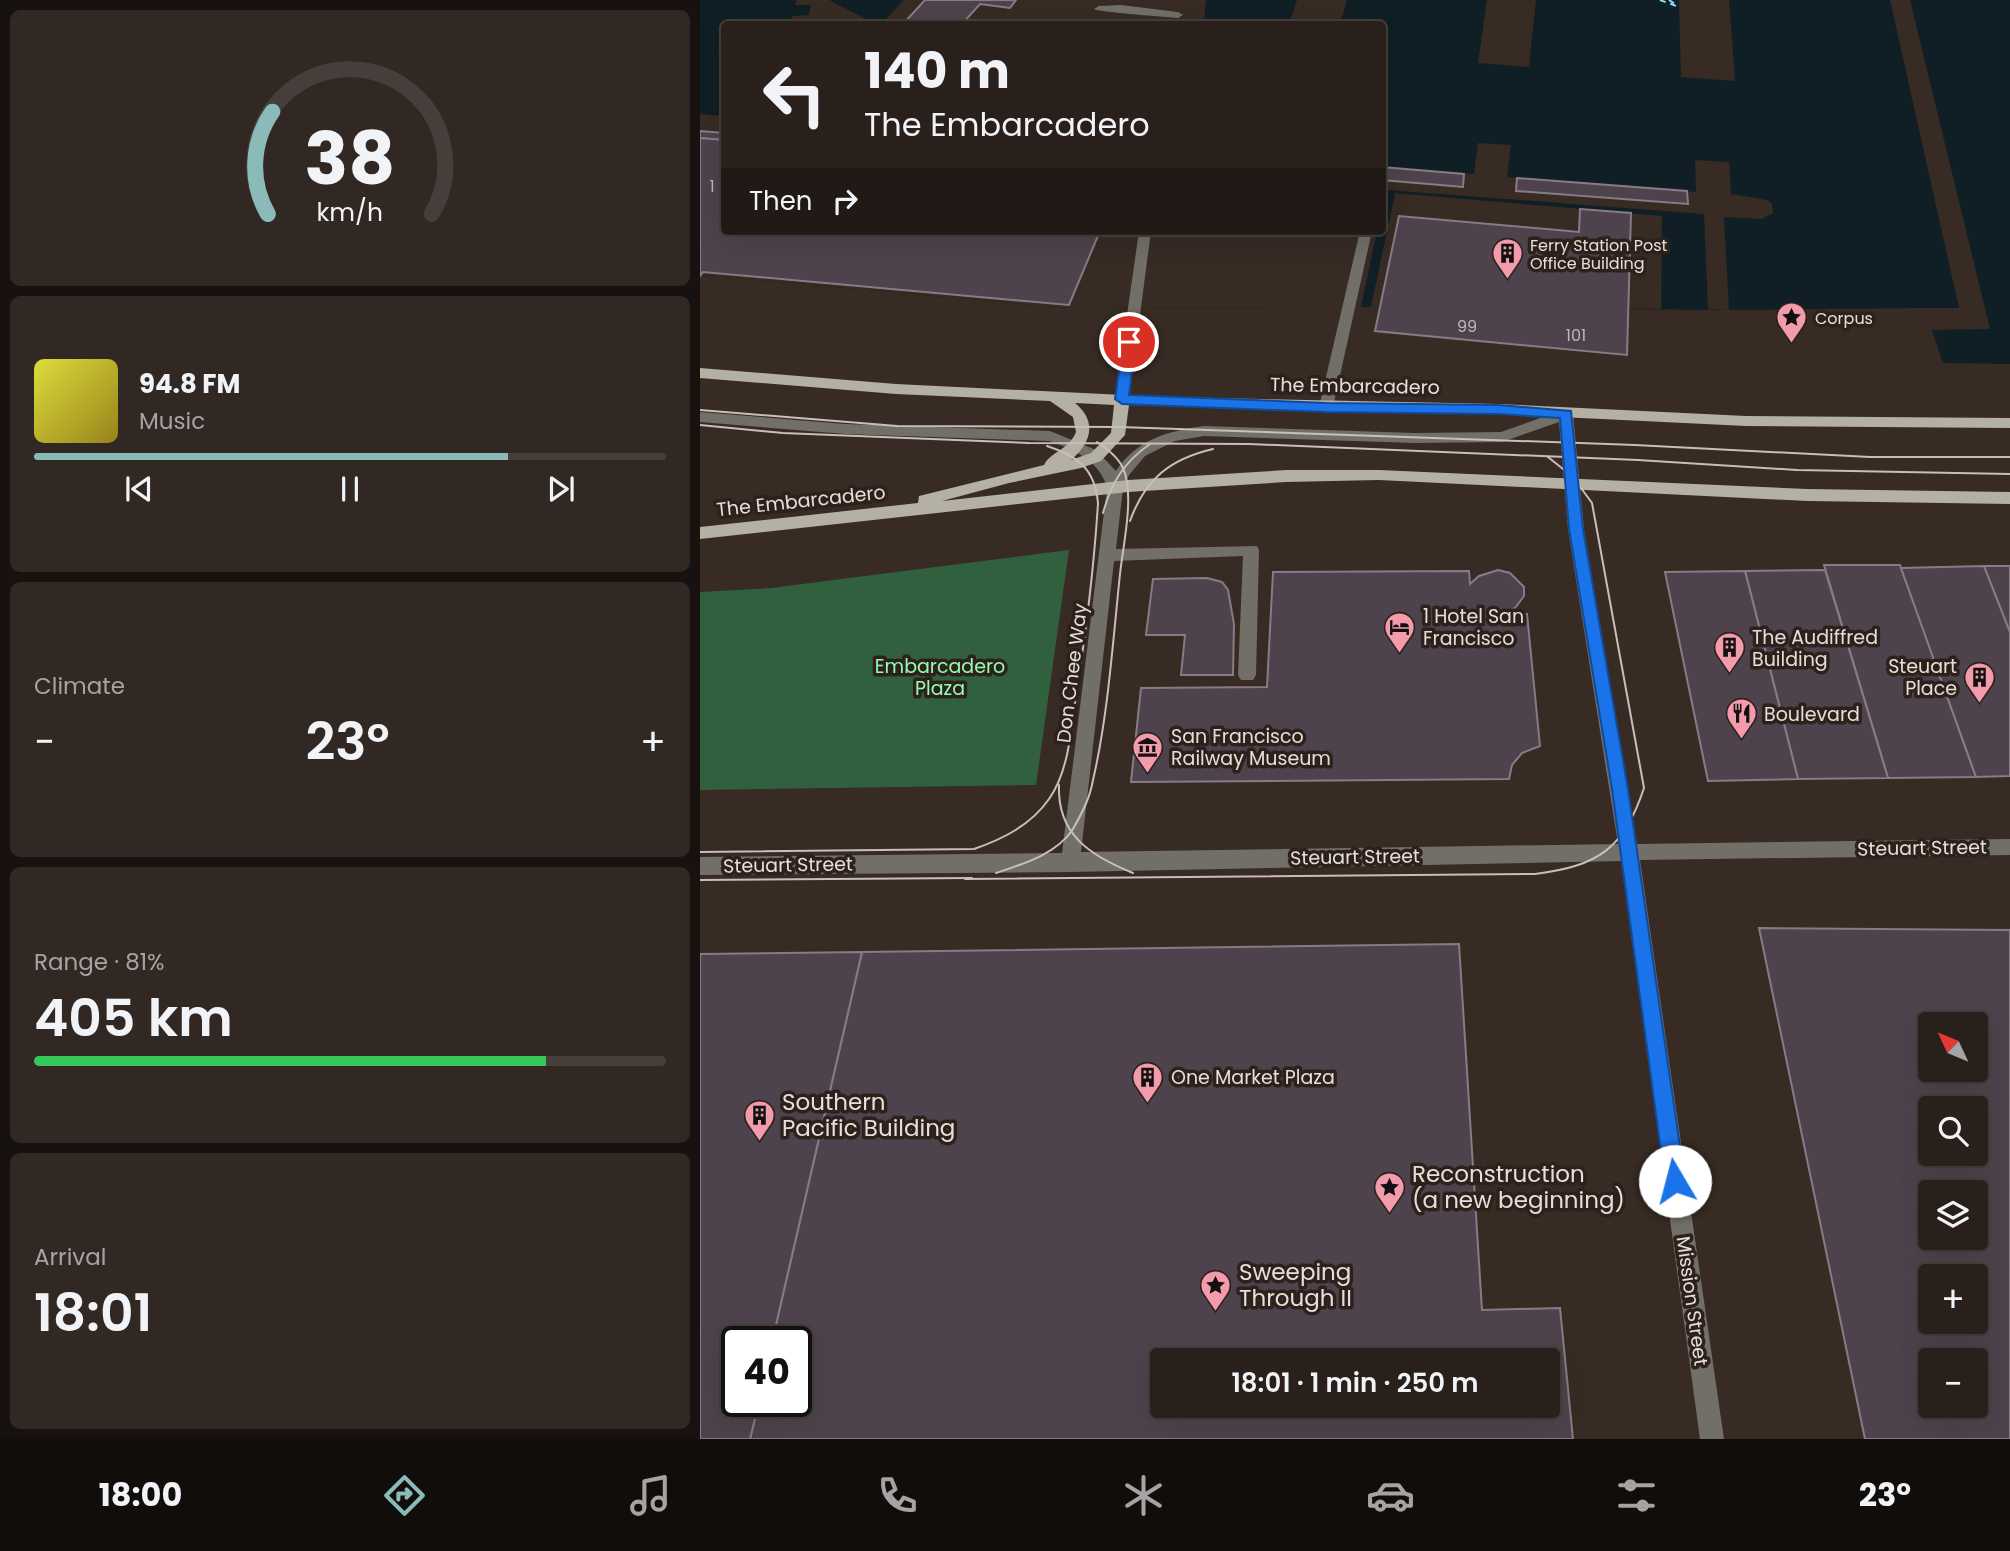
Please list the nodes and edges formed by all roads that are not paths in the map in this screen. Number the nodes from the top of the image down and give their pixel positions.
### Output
1 (1099, 9) dead end
2 (1179, 16) edge
3 (1144, 235) edge
4 (1365, 235) edge
5 (700, 373) edge
6 (1044, 396) junction
7 (1122, 399) junction
8 (1326, 407) junction
9 (1566, 414) junction
10 (700, 417) edge
11 (2010, 423) edge
12 (1077, 446) junction
13 (1096, 457) junction
14 (1032, 472) junction
15 (1572, 486) junction
16 (1115, 488) junction
17 (2010, 498) edge
18 (872, 515) junction
19 (700, 533) edge
20 (1107, 555) junction
21 (1247, 676) dead end
22 (2010, 847) edge
23 (1629, 851) junction
24 (1070, 863) junction
25 (700, 866) edge
26 (1712, 1439) edge

1 - 2 street
3 - 7 street
4 - 8 street
5 - 6 main road, The Embarcadero
6 - 7 main road, The Embarcadero
6 - 12 main road
7 - 8 main road, The Embarcadero
7 - 13 main road
8 - 9 main road, The Embarcadero
9 - 11 main road, The Embarcadero
9 - 15 street, Mission Street
9 - 16 street
10 - 12 street
12 - 13 street
12 - 14 main road
13 - 14 main road
13 - 16 street
14 - 18 main road
15 - 16 main road, The Embarcadero
15 - 17 main road, The Embarcadero
15 - 23 street, Mission Street
16 - 18 main road, The Embarcadero
16 - 20 street, Don Chee Way
18 - 19 main road, The Embarcadero
20 - 21 street
20 - 24 street, Don Chee Way
22 - 23 street, Steuart Street
23 - 24 street, Steuart Street
23 - 26 street, Mission Street
24 - 25 street, Steuart Street

